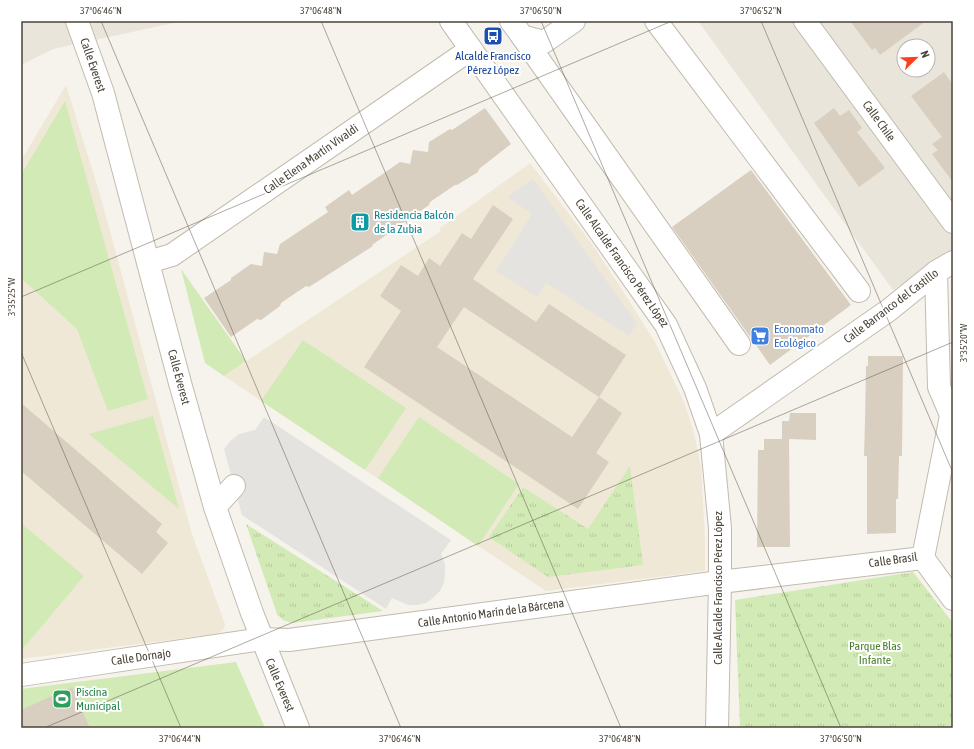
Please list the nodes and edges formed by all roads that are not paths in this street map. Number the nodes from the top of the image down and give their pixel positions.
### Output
1 (78, 21) edge
2 (452, 21) edge
3 (574, 21) edge
4 (656, 21) edge
5 (805, 21) edge
6 (517, 29) edge
7 (471, 49) junction
8 (953, 222) edge
9 (148, 262) junction
10 (944, 267) edge
11 (859, 291) dead end
12 (739, 344) dead end
13 (952, 412) edge
14 (711, 434) junction
15 (234, 486) dead end
16 (215, 507) junction
17 (923, 558) junction
18 (720, 582) junction
19 (953, 599) edge
20 (262, 640) junction
21 (21, 675) edge
22 (298, 728) edge
23 (717, 728) edge

1 - 9 street, Calle Everest
2 - 7 street, Calle Alcalde Francisco Pérez López
3 - 6 street
4 - 11 street
5 - 8 street, Calle Chile
6 - 12 street
7 - 9 street, Calle Elena Martín Vivaldi
7 - 14 street, Calle Alcalde Francisco Pérez López
9 - 16 street, Calle Everest
10 - 13 street, Calle Brasil
10 - 14 street, Calle Barranco del Castillo
13 - 17 street, Calle Brasil
14 - 18 street, Calle Alcalde Francisco Pérez López
15 - 16 street
16 - 20 street, Calle Everest
17 - 18 street, Calle Brasil
17 - 19 street
18 - 20 street, Calle Antonio Marín de la Bárcena
18 - 23 street, Calle Alcalde Francisco Pérez López
20 - 21 street, Calle Dornajo
20 - 22 street, Calle Everest

